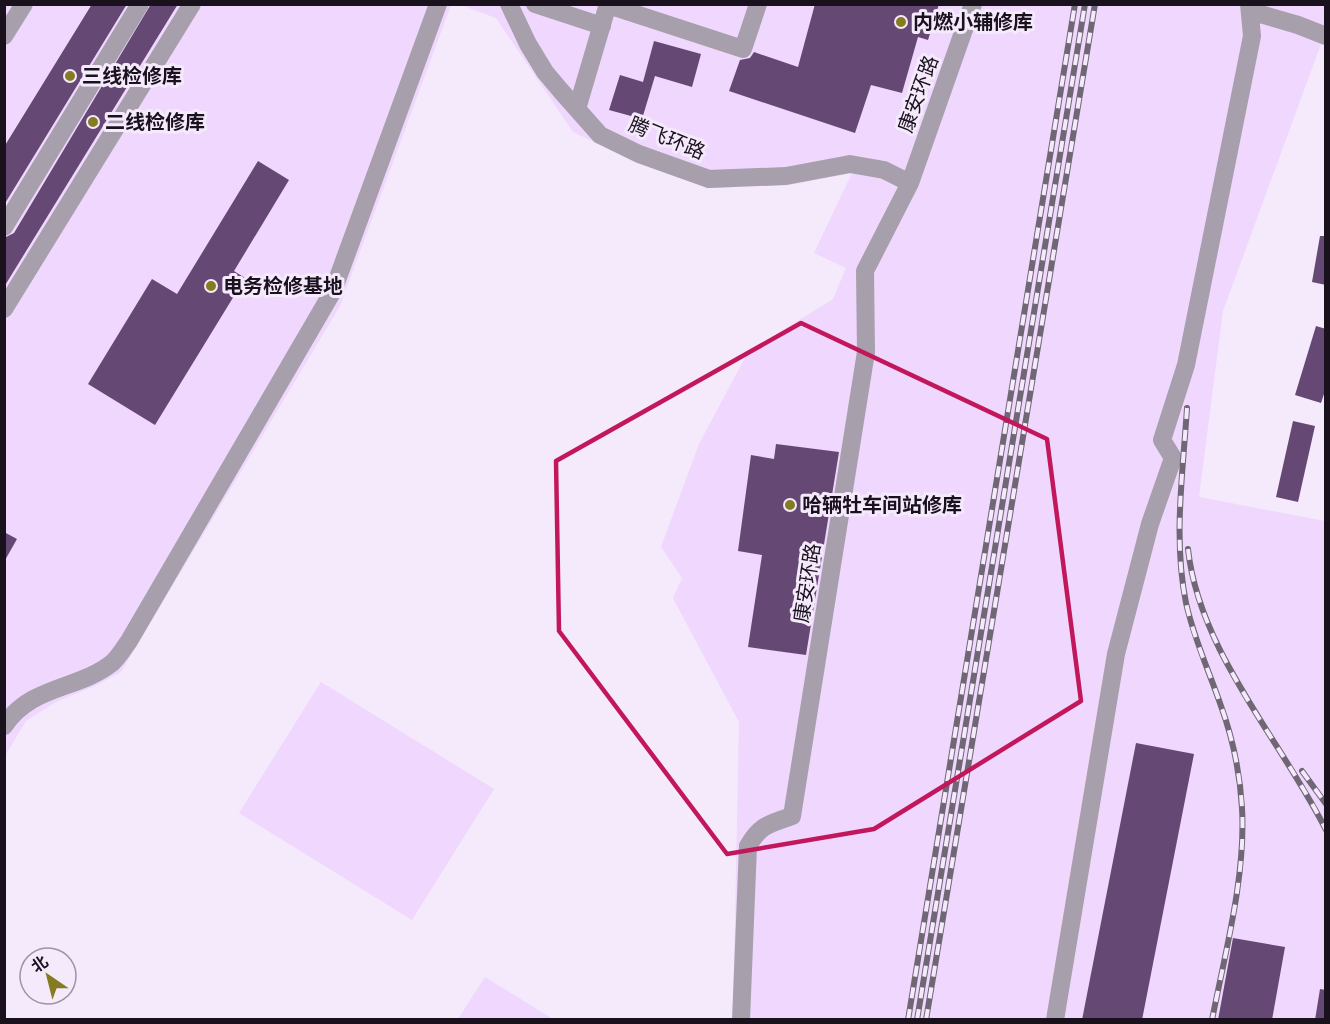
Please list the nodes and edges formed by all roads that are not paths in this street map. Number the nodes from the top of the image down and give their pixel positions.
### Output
1 (24, 4) edge
2 (140, 4) edge
3 (192, 4) edge
4 (438, 4) edge
5 (509, 4) edge
6 (535, 4) edge
7 (758, 4) edge
8 (973, 4) edge
9 (608, 5) edge
10 (1250, 8) edge
11 (602, 26) junction
12 (4, 36) edge
13 (1326, 36) edge
14 (577, 109) junction
15 (910, 183) junction
16 (4, 226) edge
17 (4, 309) edge
18 (4, 726) edge
19 (741, 1020) edge
20 (1055, 1020) edge

1 - 12 lane
2 - 16 lane
3 - 17 lane
4 - 18 lane
5 - 14 lane, 腾飞环路
6 - 11 lane
7 - 9 lane
8 - 15 lane, 康安环路
9 - 11 lane
10 - 13 lane
10 - 20 lane
11 - 14 lane
14 - 15 lane, 腾飞环路
15 - 19 lane, 康安环路

